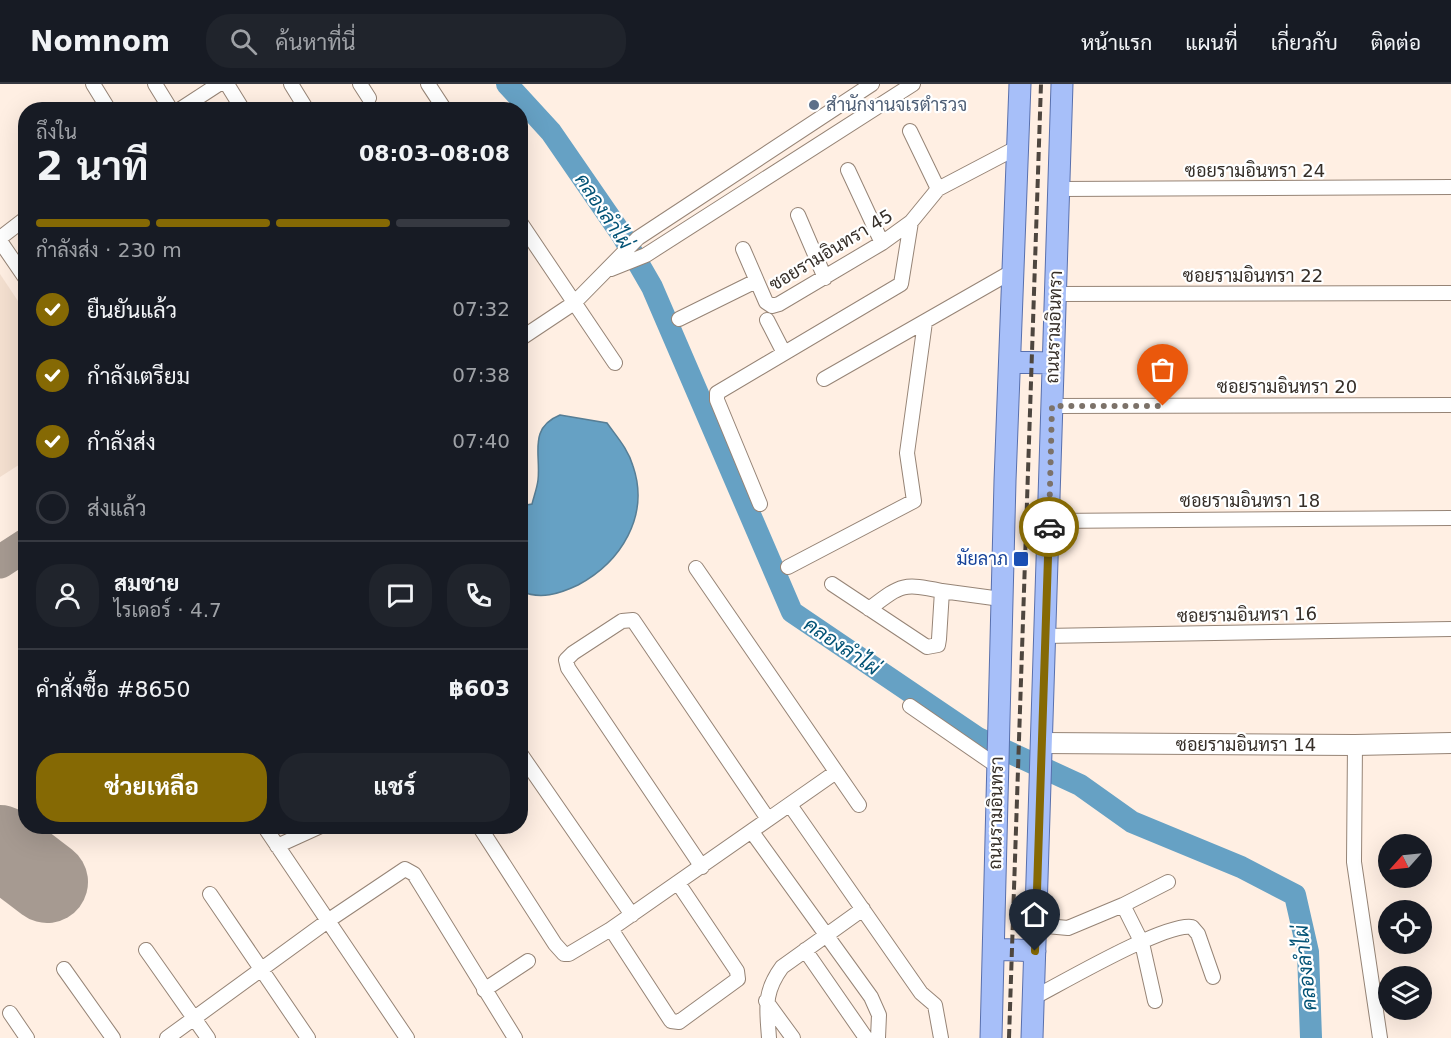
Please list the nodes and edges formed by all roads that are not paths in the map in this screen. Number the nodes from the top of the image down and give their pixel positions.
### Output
1 (93, 84) edge
2 (155, 84) edge
3 (219, 84) edge
4 (227, 84) edge
5 (291, 84) edge
6 (360, 84) edge
7 (428, 84) edge
8 (872, 84) edge
9 (913, 84) edge
10 (1020, 84) edge
11 (1062, 84) edge
12 (369, 98) dead end
13 (104, 102) edge
14 (166, 102) edge
15 (191, 102) edge
16 (238, 102) edge
17 (302, 102) edge
18 (440, 102) edge
19 (910, 130) dead end
20 (1018, 147) junction
21 (848, 170) dead end
22 (1451, 187) edge
23 (938, 189) junction
24 (1059, 189) junction
25 (798, 215) dead end
26 (911, 222) junction
27 (18, 224) edge
28 (528, 234) edge
29 (0, 239) edge
30 (882, 243) junction
31 (743, 249) dead end
32 (635, 255) junction
33 (18, 267) edge
34 (1013, 271) junction
35 (825, 278) junction
36 (756, 282) junction
37 (1451, 293) edge
38 (1055, 294) junction
39 (574, 303) junction
40 (679, 319) dead end
41 (767, 320) dead end
42 (925, 322) junction
43 (528, 334) edge
44 (784, 353) junction
45 (1010, 362) junction
46 (615, 363) dead end
47 (1053, 363) junction
48 (824, 379) dead end
49 (1451, 405) edge
50 (1052, 406) junction
51 (760, 504) dead end
52 (1451, 518) edge
53 (1049, 521) junction
54 (788, 567) dead end
55 (696, 568) dead end
56 (831, 584) dead end
57 (942, 591) junction
58 (1001, 599) junction
59 (869, 609) junction
60 (1451, 629) edge
61 (1044, 636) junction
62 (910, 706) dead end
63 (1451, 743) edge
64 (1355, 745) junction
65 (1042, 751) junction
66 (997, 754) junction
67 (528, 765) edge
68 (836, 772) junction
69 (790, 805) junction
70 (859, 805) dead end
71 (768, 819) junction
72 (752, 832) junction
73 (269, 834) edge
74 (303, 834) edge
75 (484, 834) edge
76 (277, 846) junction
77 (702, 867) junction
78 (1168, 882) dead end
79 (678, 883) junction
80 (210, 894) dead end
81 (1123, 905) junction
82 (863, 909) junction
83 (632, 915) junction
84 (329, 920) junction
85 (1036, 925) junction
86 (611, 929) junction
87 (826, 934) junction
88 (1142, 943) junction
89 (994, 949) junction
90 (146, 950) dead end
91 (805, 950) junction
92 (1035, 951) junction
93 (528, 961) dead end
94 (64, 969) dead end
95 (262, 970) junction
96 (1213, 978) dead end
97 (484, 990) junction
98 (1033, 999) junction
99 (766, 1000) junction
100 (1155, 1001) dead end
101 (10, 1013) dead end
102 (195, 1018) junction
103 (27, 1038) edge
104 (113, 1038) edge
105 (166, 1038) edge
106 (208, 1038) edge
107 (308, 1038) edge
108 (407, 1038) edge
109 (515, 1038) edge
110 (769, 1038) edge
111 (793, 1038) edge
112 (866, 1038) edge
113 (878, 1038) edge
114 (941, 1038) edge
115 (992, 1038) edge
116 (1032, 1038) edge
117 (1380, 1038) edge

1 - 13 street
2 - 14 street
3 - 15 street
4 - 16 street
5 - 17 street
6 - 12 street
7 - 18 street
8 - 32 street
9 - 32 street
10 - 20 main road, ถนนรามอินทรา
11 - 24 main road, ถนนรามอินทรา
19 - 23 street
20 - 23 street, ซอยรามอินทรา 45
20 - 34 main road, ถนนรามอินทรา
21 - 30 street
22 - 24 street, ซอยรามอินทรา 24
23 - 26 street, ซอยรามอินทรา 45
24 - 38 main road, ถนนรามอินทรา
25 - 35 street
26 - 30 street, ซอยรามอินทรา 45
26 - 44 street
27 - 29 street
28 - 39 street
29 - 33 street
30 - 35 street, ซอยรามอินทรา 45
31 - 36 street, ซอยรามอินทรา 45
32 - 39 street
34 - 42 street
34 - 45 main road, ถนนรามอินทรา
35 - 36 street, ซอยรามอินทรา 45
36 - 40 street
37 - 38 street, ซอยรามอินทรา 22
38 - 47 main road, ถนนรามอินทรา
39 - 43 street
39 - 46 street
41 - 44 street
42 - 48 street
42 - 54 street
44 - 51 street
45 - 47 main road
45 - 58 main road, ถนนรามอินทรา
47 - 50 main road, ถนนรามอินทรา
49 - 50 street, ซอยรามอินทรา 20
50 - 53 main road, ถนนรามอินทรา
52 - 53 street, ซอยรามอินทรา 18
53 - 61 main road, ถนนรามอินทรา
55 - 68 street
56 - 59 street
57 - 58 street
57 - 59 street
57 - 59 street
58 - 66 main road, ถนนรามอินทรา
60 - 61 street, ซอยรามอินทรา 16
61 - 65 main road, ถนนรามอินทรา
62 - 66 street
63 - 64 street, ซอยรามอินทรา 14
64 - 65 street, ซอยรามอินทรา 14
64 - 117 street
65 - 85 main road, ถนนรามอินทรา
66 - 89 main road, ถนนรามอินทรา
67 - 83 street
68 - 69 street
68 - 70 street
69 - 71 street
69 - 82 street
71 - 72 street
71 - 77 street
72 - 77 street
72 - 87 street
73 - 76 street
74 - 76 street
75 - 86 street
76 - 84 street
77 - 79 street
78 - 81 street
79 - 83 street
79 - 86 street
80 - 95 street
81 - 85 street
81 - 88 street
82 - 87 street
82 - 114 street
83 - 86 street
84 - 95 street
84 - 97 street
84 - 108 street
85 - 92 main road, ถนนรามอินทรา
87 - 91 street
87 - 113 street
88 - 96 street
88 - 98 street
88 - 100 street
89 - 92 main road
89 - 115 main road, ถนนรามอินทรา
90 - 102 street
91 - 99 street
91 - 112 street
92 - 98 main road, ถนนรามอินทรา
93 - 97 street
94 - 104 street
95 - 102 street
95 - 107 street
97 - 109 street
98 - 116 main road, ถนนรามอินทรา
99 - 110 street
99 - 111 street
101 - 103 street
102 - 105 street
102 - 106 street

